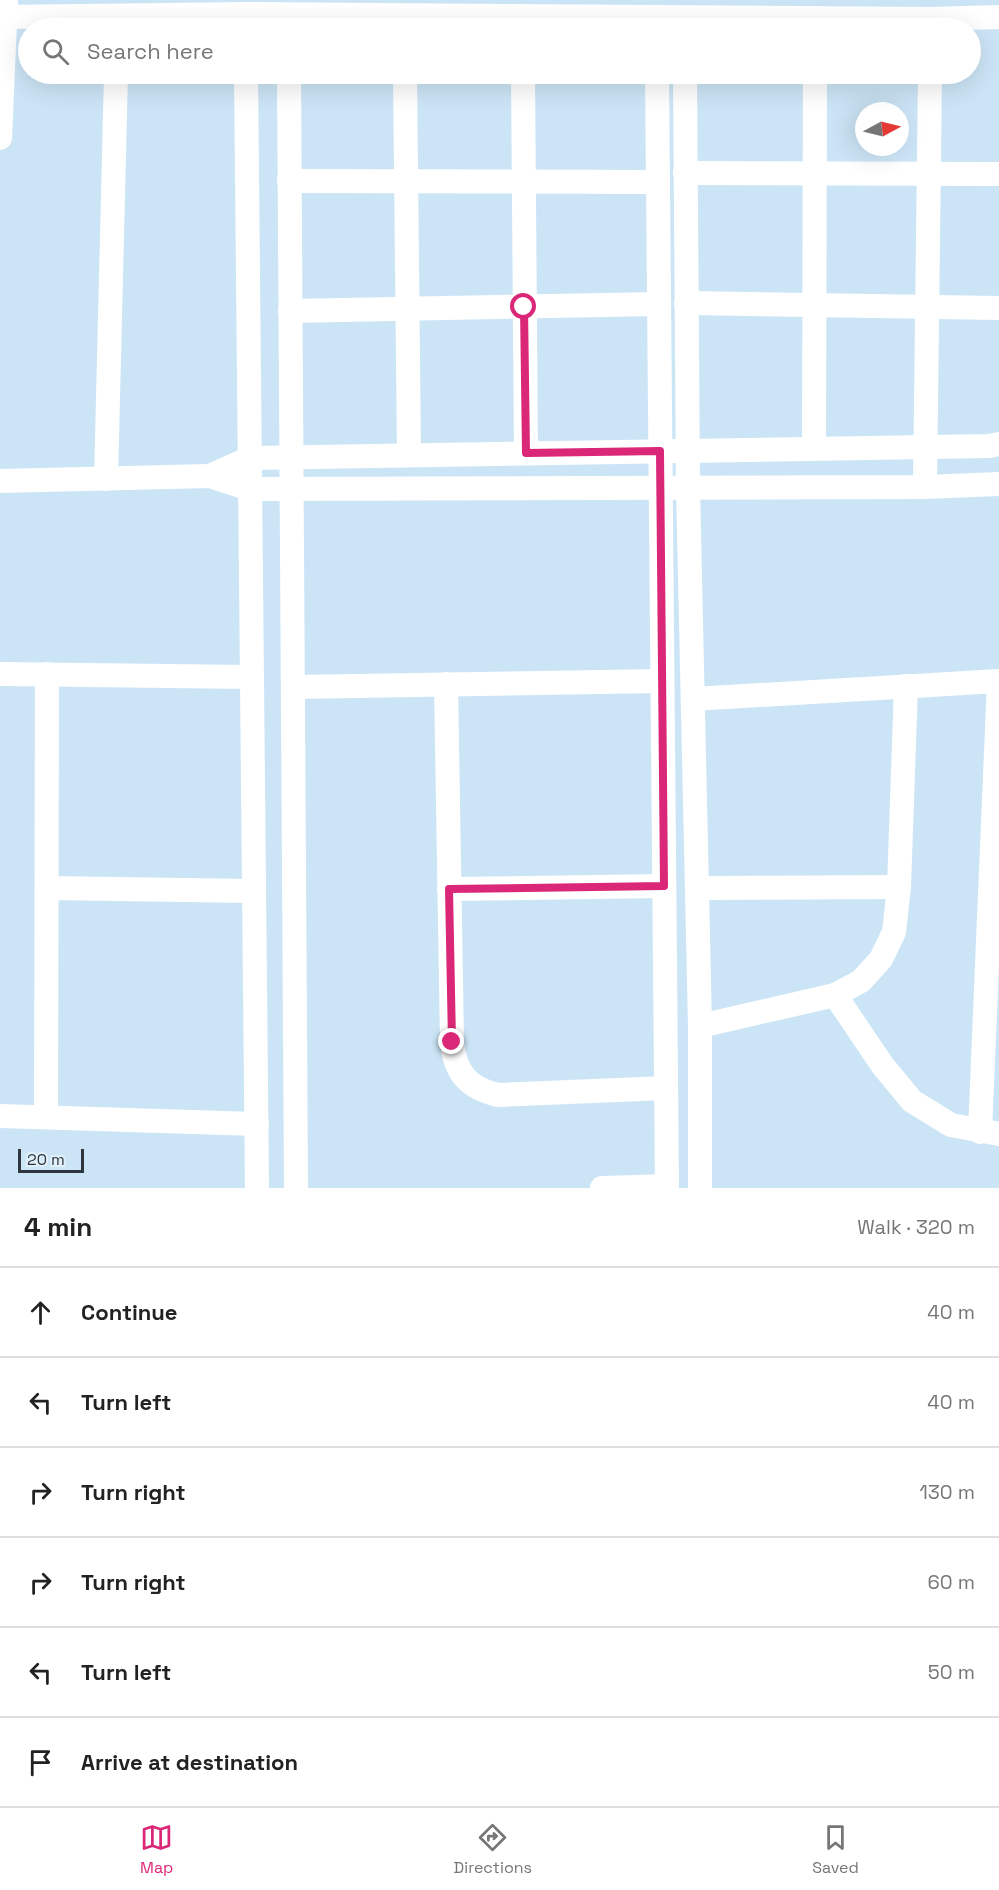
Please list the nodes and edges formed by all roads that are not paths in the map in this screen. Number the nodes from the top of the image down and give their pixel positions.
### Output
1 (4, 12) edge
2 (245, 14) edge
3 (288, 14) edge
4 (118, 15) edge
5 (405, 15) edge
6 (522, 15) edge
7 (695, 16) edge
8 (815, 16) edge
9 (931, 16) edge
10 (999, 17) edge
11 (572, 18) edge
12 (116, 84) edge
13 (246, 84) edge
14 (289, 84) edge
15 (405, 84) edge
16 (523, 84) edge
17 (657, 84) edge
18 (684, 84) edge
19 (815, 84) edge
20 (930, 84) edge
21 (0, 138) edge
22 (685, 173) junction
23 (815, 173) junction
24 (929, 174) junction
25 (999, 174) edge
26 (289, 181) junction
27 (406, 181) junction
28 (524, 182) junction
29 (657, 182) junction
30 (686, 303) junction
31 (659, 304) junction
32 (814, 305) junction
33 (524, 307) junction
34 (927, 307) junction
35 (999, 308) edge
36 (407, 309) junction
37 (290, 311) junction
38 (999, 444) edge
39 (925, 447) junction
40 (814, 449) junction
41 (660, 451) junction
42 (688, 451) junction
43 (526, 453) junction
44 (409, 455) junction
45 (291, 457) junction
46 (250, 458) junction
47 (210, 476) junction
48 (106, 478) junction
49 (0, 481) edge
50 (999, 484) edge
51 (925, 487) junction
52 (660, 488) junction
53 (688, 488) junction
54 (250, 489) junction
55 (291, 489) junction
56 (0, 674) edge
57 (47, 674) junction
58 (252, 677) junction
59 (662, 681) junction
60 (446, 684) junction
61 (906, 686) junction
62 (293, 687) junction
63 (693, 699) junction
64 (664, 886) junction
65 (899, 887) junction
66 (47, 888) junction
67 (697, 888) junction
68 (449, 889) junction
69 (254, 891) junction
70 (834, 995) junction
71 (699, 1026) junction
72 (666, 1088) junction
73 (0, 1116) edge
74 (46, 1117) junction
75 (257, 1124) junction
76 (990, 1133) edge
77 (667, 1187) edge
78 (257, 1188) edge
79 (296, 1188) edge
80 (602, 1188) edge
81 (700, 1188) edge

1 - 4 street
1 - 21 street
2 - 3 street
2 - 4 street
3 - 5 street
5 - 6 street
6 - 11 street
7 - 8 street
8 - 9 street
9 - 10 street
12 - 48 street
13 - 46 street
14 - 26 street
15 - 27 street
16 - 28 street
17 - 29 street
18 - 22 street
19 - 23 street
20 - 24 street
22 - 23 street
22 - 30 street
23 - 24 street
23 - 32 street
24 - 25 street
24 - 34 street
26 - 27 street
26 - 37 street
27 - 28 street
27 - 36 street
28 - 29 street
28 - 33 street
29 - 31 street
30 - 32 street
30 - 42 street
31 - 33 street
31 - 41 street
32 - 34 street
32 - 40 street
33 - 36 street
33 - 43 street
34 - 35 street
34 - 39 street
36 - 37 street
36 - 44 street
37 - 45 street
38 - 39 street
39 - 40 street
39 - 51 street
40 - 42 street
41 - 42 street
41 - 43 street
41 - 52 street
42 - 53 street
43 - 44 street
44 - 45 street
45 - 46 street
45 - 55 street
46 - 47 street
46 - 54 street
47 - 48 street
47 - 54 street
48 - 49 street
50 - 51 street
51 - 53 street
52 - 53 street
52 - 55 street
52 - 59 street
53 - 63 street
54 - 55 street
54 - 58 street
55 - 62 street
56 - 57 street
57 - 58 street
57 - 66 street
58 - 69 street
59 - 60 street
59 - 64 street
60 - 62 street
60 - 68 street
61 - 63 street
61 - 65 street
61 - 76 street
62 - 79 street
63 - 67 street
64 - 68 street
64 - 72 street
65 - 67 street
65 - 70 street
66 - 69 street
66 - 74 street
67 - 71 street
68 - 72 street
69 - 75 street
70 - 71 street
70 - 76 street
71 - 81 street
72 - 77 street
73 - 74 street
74 - 75 street
75 - 78 street
77 - 80 street

